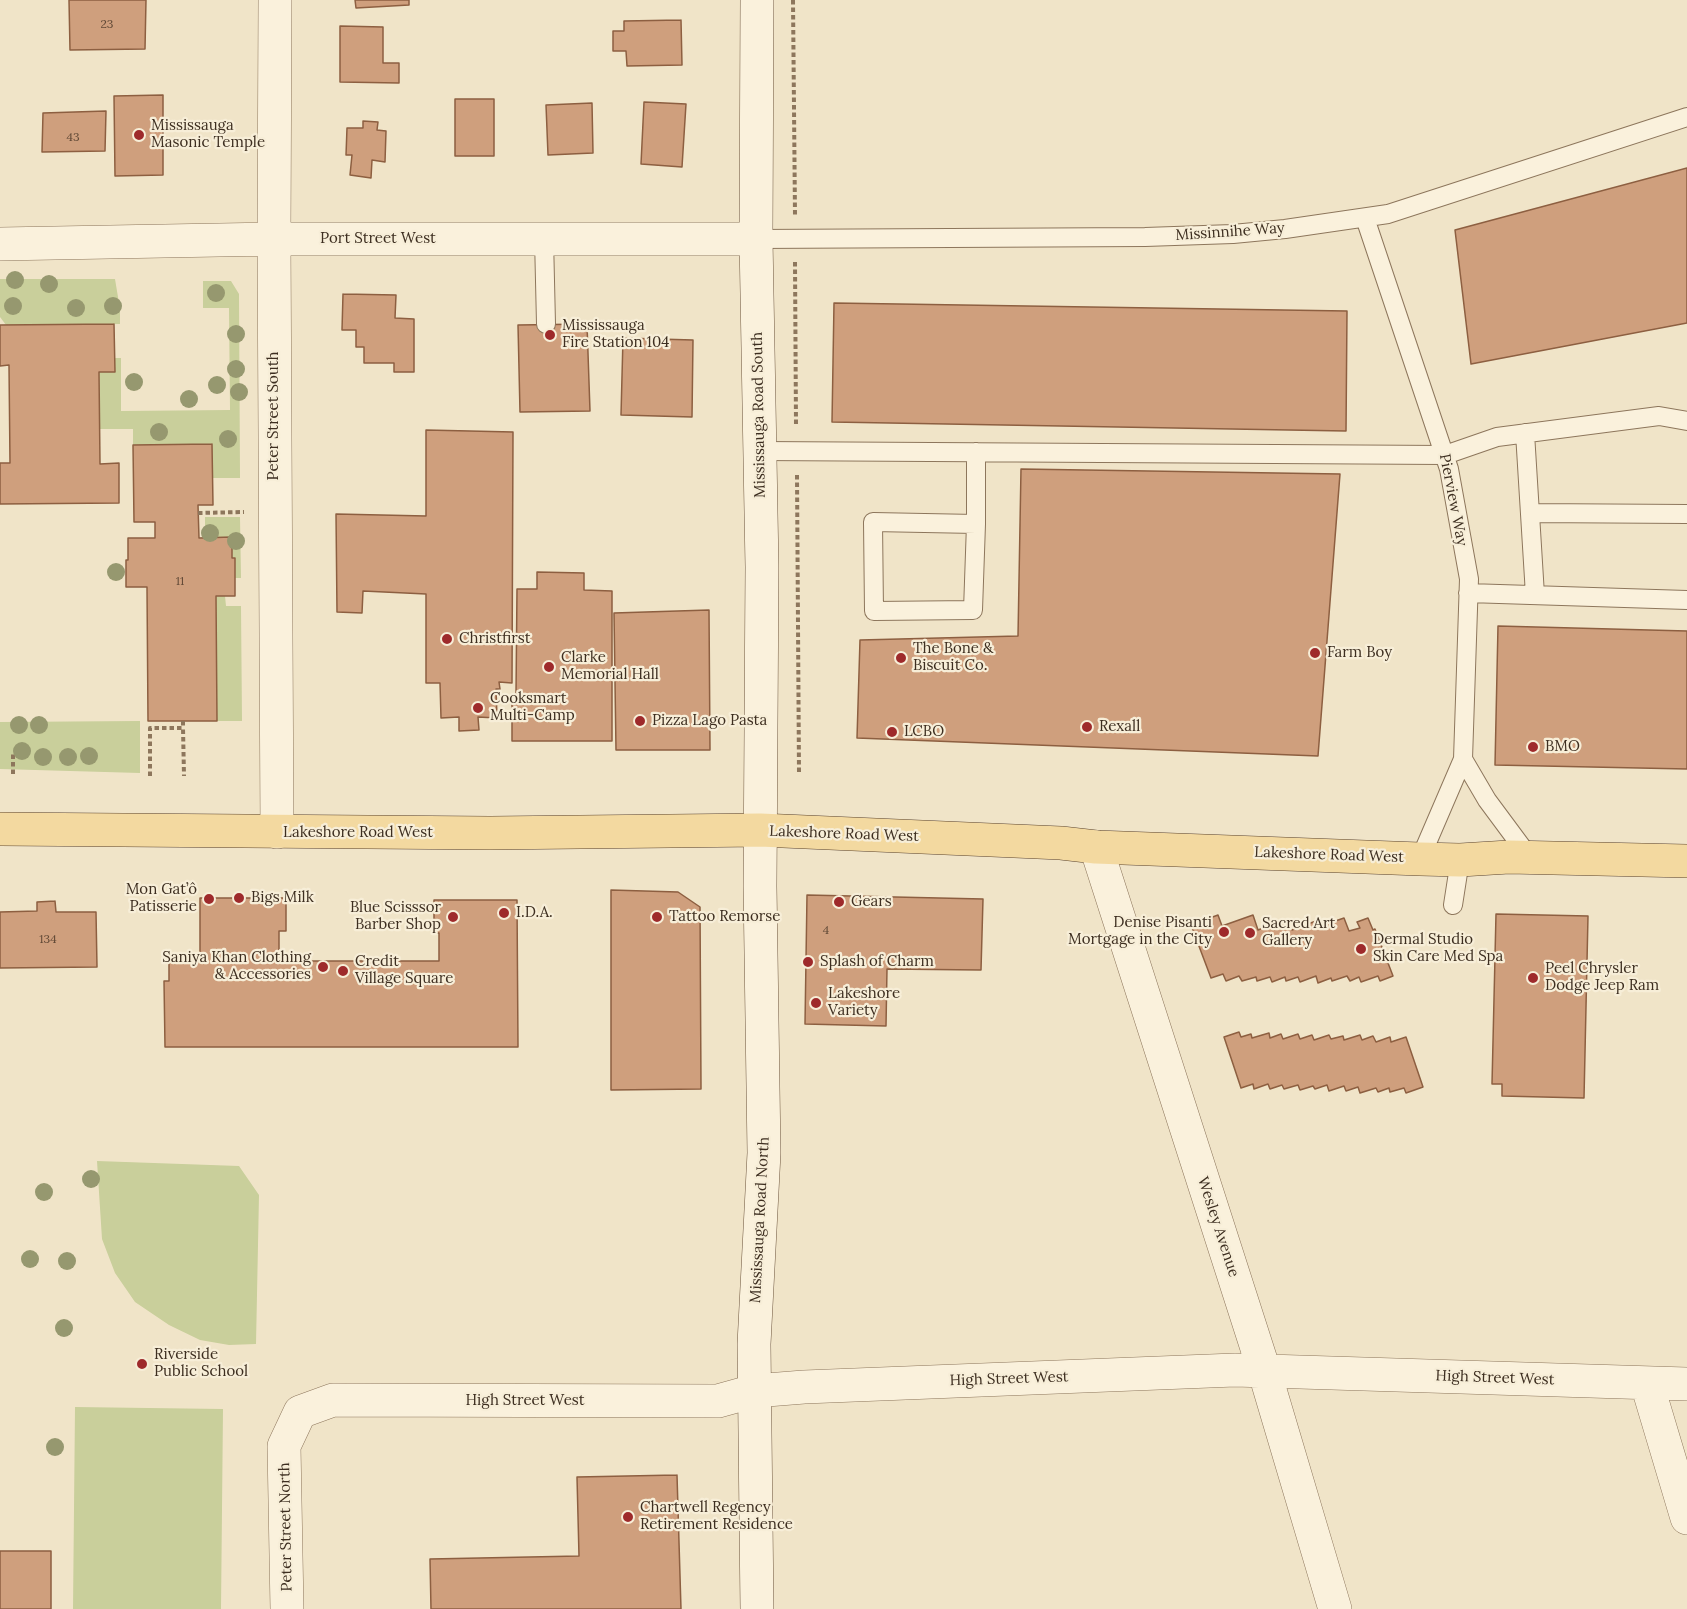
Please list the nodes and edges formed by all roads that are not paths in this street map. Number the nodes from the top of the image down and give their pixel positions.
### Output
1 (275, 0) edge
2 (757, 0) edge
3 (1687, 117) edge
4 (1365, 218) junction
5 (544, 238) junction
6 (274, 239) junction
7 (756, 239) junction
8 (0, 244) edge
9 (546, 324) dead end
10 (1687, 421) edge
11 (1525, 433) junction
12 (760, 451) junction
13 (976, 452) junction
14 (1445, 455) junction
15 (1530, 513) junction
16 (1687, 514) edge
17 (976, 524) junction
18 (1468, 593) junction
19 (1535, 595) junction
20 (1687, 600) edge
21 (1462, 759) junction
22 (0, 829) edge
23 (760, 830) junction
24 (277, 832) junction
25 (1096, 847) junction
26 (1530, 858) junction
27 (1420, 859) junction
28 (1460, 860) junction
29 (1687, 861) edge
30 (1453, 905) dead end
31 (1264, 1370) junction
32 (1647, 1384) junction
33 (1687, 1384) edge
34 (754, 1391) junction
35 (333, 1400) joint
36 (1687, 1518) edge
37 (287, 1609) edge
38 (758, 1609) edge
39 (1335, 1609) edge

1 - 6 street, Peter Street South
2 - 7 street, Mississauga Road South
3 - 4 lane, Missinnihe Way
4 - 7 lane, Missinnihe Way
4 - 14 lane, Pierview Way
5 - 6 street, Port Street West
5 - 7 street, Port Street West
5 - 9 lane
6 - 8 street, Port Street West
6 - 24 street, Peter Street South
7 - 12 street, Mississauga Road South
10 - 11 lane
11 - 14 lane
11 - 15 lane
12 - 13 lane
12 - 23 street, Mississauga Road South
13 - 14 lane
13 - 17 lane
14 - 18 lane, Pierview Way
15 - 16 lane
15 - 19 lane
17 - 17 lane
18 - 19 lane
18 - 21 lane, Pierview Way
19 - 20 lane
21 - 26 lane
21 - 27 lane, Pierview Way
22 - 24 main road, Lakeshore Road West
23 - 24 main road, Lakeshore Road West
23 - 25 main road, Lakeshore Road West
23 - 34 street, Mississauga Road North
25 - 27 main road, Lakeshore Road West
25 - 31 street, Wesley Avenue
26 - 28 main road, Lakeshore Road West
26 - 29 main road, Lakeshore Road West
27 - 28 main road, Lakeshore Road West
28 - 30 lane
31 - 32 street, High Street West
31 - 34 street, High Street West
31 - 39 street, Wesley Avenue
32 - 33 street, High Street West
32 - 36 street
34 - 35 street, High Street West
34 - 38 street, Mississauga Road North
35 - 37 street, Peter Street North

